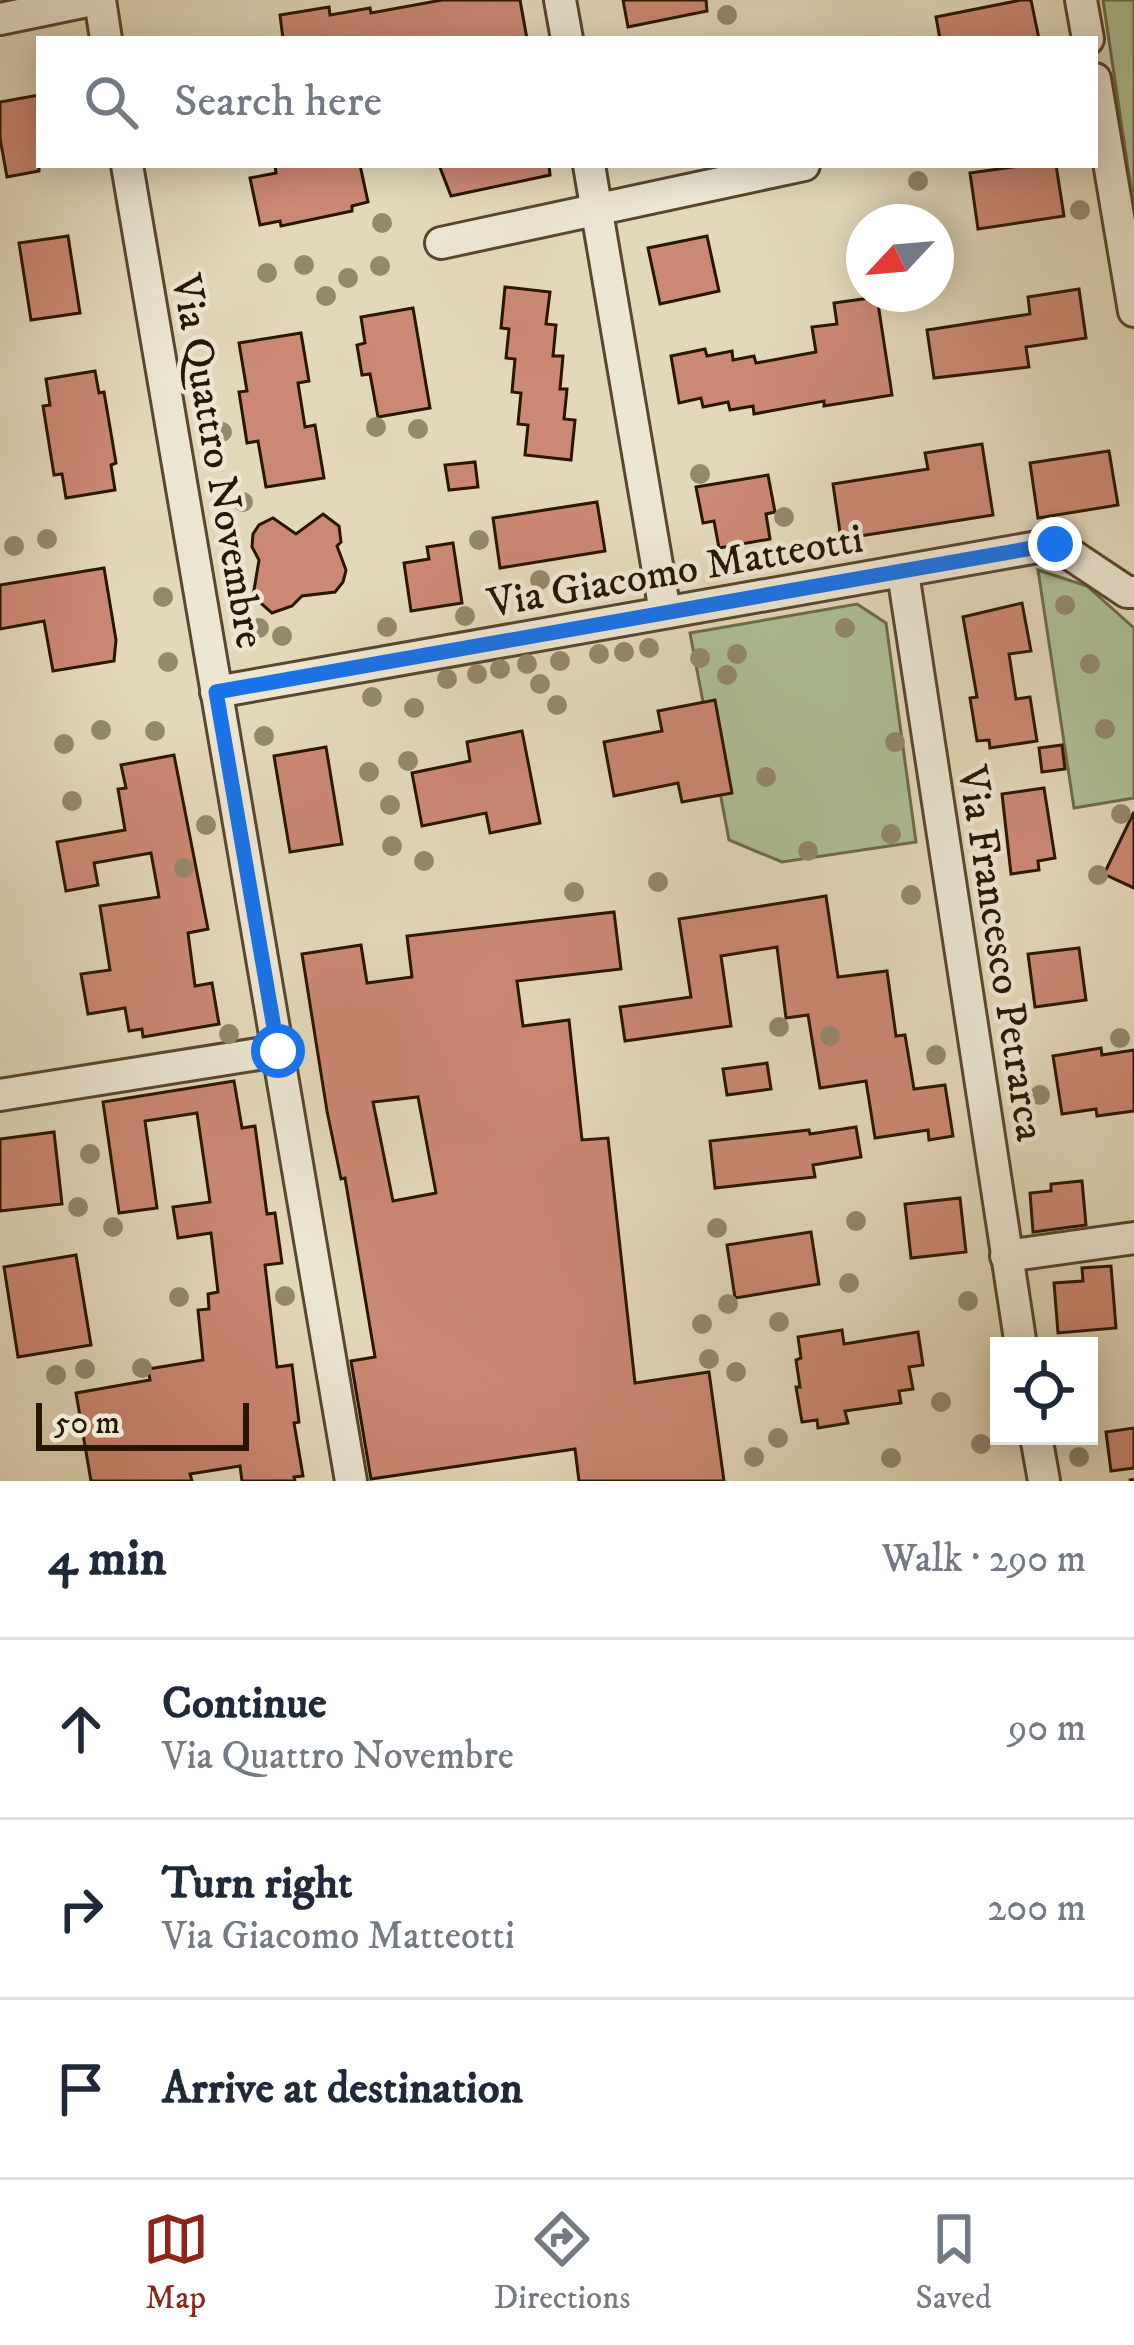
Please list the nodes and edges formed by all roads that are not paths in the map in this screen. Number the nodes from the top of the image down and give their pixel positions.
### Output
1 (96, 0) edge
2 (560, 0) edge
3 (1081, 0) edge
4 (0, 19) edge
5 (105, 36) edge
6 (566, 36) edge
7 (1087, 36) edge
8 (1098, 106) edge
9 (129, 168) edge
10 (589, 168) edge
11 (790, 168) edge
12 (596, 209) junction
13 (441, 243) dead end
14 (1134, 311) edge
15 (903, 573) junction
16 (1134, 592) edge
17 (664, 612) junction
18 (216, 692) junction
19 (278, 1051) junction
20 (0, 1095) edge
21 (1134, 1238) edge
22 (1006, 1256) junction
23 (1020, 1337) edge
24 (1038, 1445) edge
25 (350, 1481) edge
26 (1044, 1481) edge

1 - 4 street
1 - 5 street
2 - 6 street
3 - 7 street
8 - 14 street
9 - 18 street, Via Quattro Novembre
10 - 12 street
11 - 12 street
12 - 13 street
12 - 17 street
15 - 16 street, Via Giacomo Matteotti
15 - 17 street, Via Giacomo Matteotti
15 - 22 street, Via Francesco Petrarca
17 - 18 street, Via Giacomo Matteotti
18 - 19 street, Via Quattro Novembre
19 - 20 street
19 - 25 street, Via Quattro Novembre
21 - 22 street
22 - 23 street, Via Francesco Petrarca
24 - 26 street

